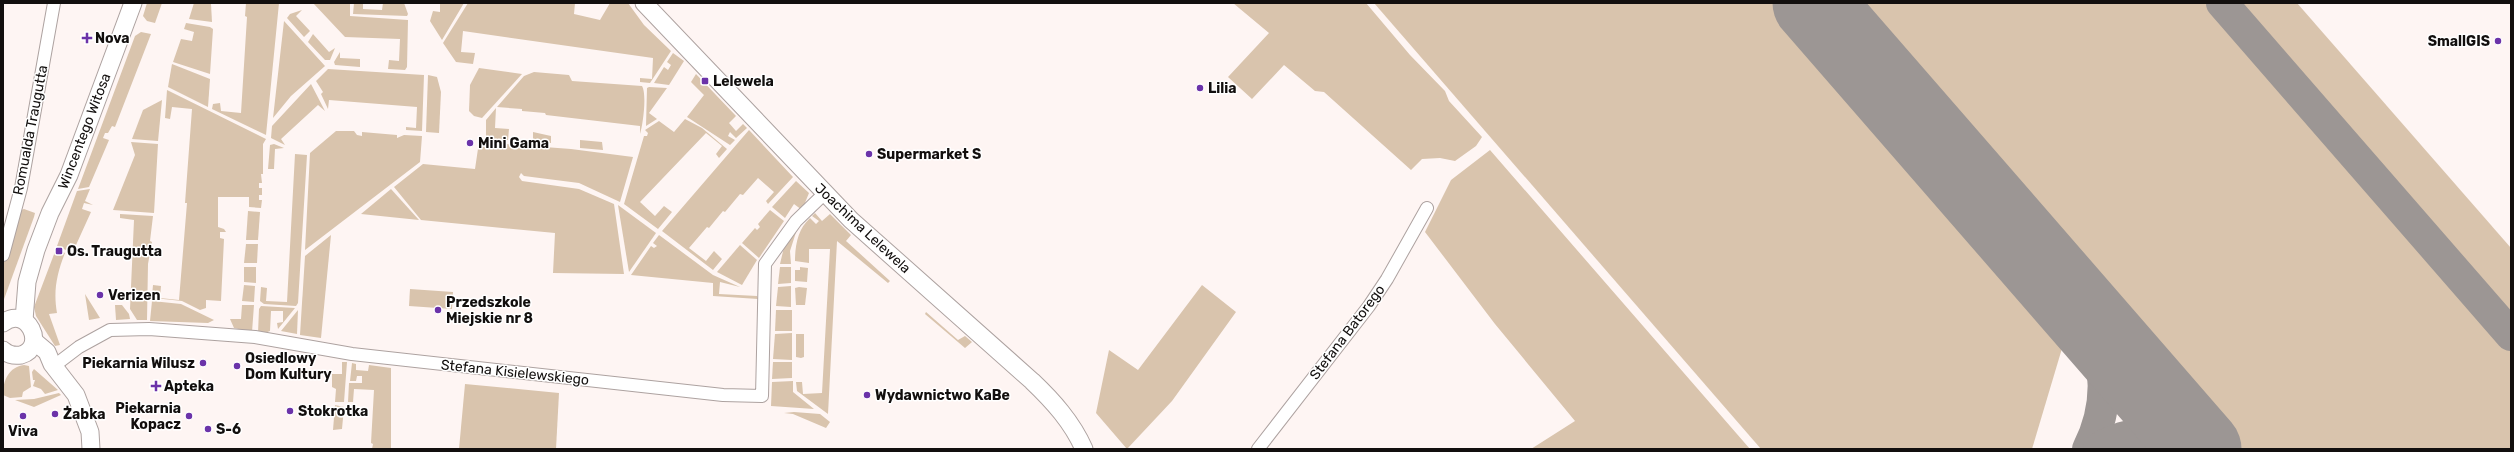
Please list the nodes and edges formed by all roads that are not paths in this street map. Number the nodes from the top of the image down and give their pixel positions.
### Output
1 (54, 3) edge
2 (132, 3) edge
3 (644, 3) edge
4 (825, 193) junction
5 (1427, 208) dead end
6 (3, 255) edge
7 (12, 321) edge
8 (15, 353) edge
9 (53, 365) junction
10 (91, 449) edge
11 (1084, 449) edge
12 (1258, 449) edge

1 - 6 street, Romualda Traugutta
2 - 7 street, Wincentego Witosa
3 - 4 street, Joachima Lelewela
4 - 9 street, Stefana Kisielewskiego
4 - 11 street, Joachima Lelewela
5 - 12 street, Stefana Batorego
7 - 8 street
8 - 9 street
9 - 10 street

